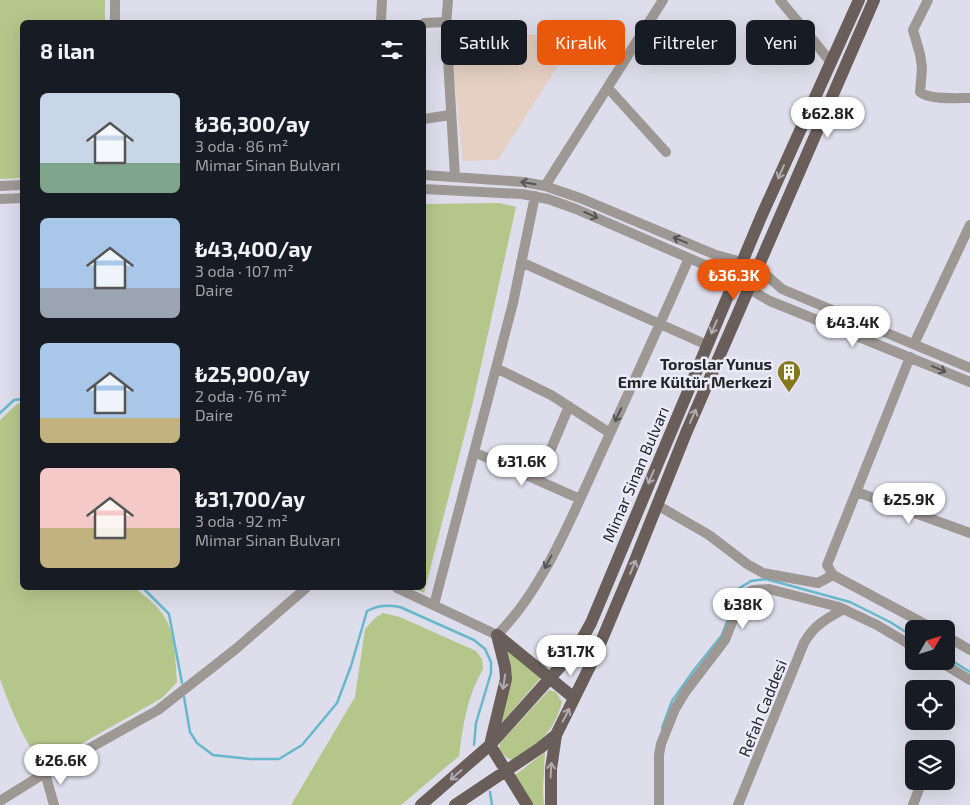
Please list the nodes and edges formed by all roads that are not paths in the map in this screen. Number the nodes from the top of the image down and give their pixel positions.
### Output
1 (115, 0) edge
2 (382, 0) edge
3 (448, 0) edge
4 (663, 0) edge
5 (780, 0) edge
6 (859, 0) edge
7 (874, 0) edge
8 (928, 0) edge
9 (115, 20) edge
10 (381, 20) edge
11 (446, 20) edge
12 (426, 22) edge
13 (441, 22) edge
14 (830, 61) junction
15 (448, 65) edge
16 (608, 88) junction
17 (970, 98) edge
18 (450, 115) junction
19 (426, 119) edge
20 (666, 152) dead end
21 (426, 175) edge
22 (455, 178) junction
23 (20, 185) edge
24 (0, 186) edge
25 (545, 186) junction
26 (426, 189) edge
27 (535, 196) junction
28 (20, 198) edge
29 (0, 199) edge
30 (970, 226) edge
31 (689, 258) junction
32 (521, 262) junction
33 (742, 262) junction
34 (758, 268) junction
35 (733, 282) junction
36 (749, 289) junction
37 (660, 323) junction
38 (914, 344) junction
39 (707, 345) junction
40 (910, 357) junction
41 (496, 368) junction
42 (970, 368) edge
43 (970, 382) edge
44 (569, 406) junction
45 (610, 433) junction
46 (474, 452) junction
47 (538, 480) junction
48 (857, 492) junction
49 (580, 498) junction
50 (657, 505) junction
51 (970, 533) edge
52 (833, 575) junction
53 (304, 590) edge
54 (401, 590) edge
55 (434, 605) junction
56 (844, 609) junction
57 (918, 620) edge
58 (497, 635) junction
59 (955, 641) edge
60 (905, 642) edge
61 (970, 650) edge
62 (954, 670) edge
63 (551, 678) junction
64 (970, 680) edge
65 (574, 698) junction
66 (556, 736) junction
67 (490, 745) junction
68 (506, 771) junction
69 (45, 773) junction
70 (919, 790) edge
71 (0, 802) edge
72 (54, 805) edge
73 (421, 805) edge
74 (455, 805) edge
75 (527, 805) edge
76 (551, 805) edge
77 (659, 805) edge
78 (738, 805) edge
79 (913, 805) edge

1 - 9 street
2 - 10 street
3 - 11 street
4 - 16 street
5 - 14 street
6 - 14 main road, Mimar Sinan Bulvarı
7 - 34 main road, Mimar Sinan Bulvarı
8 - 17 street
12 - 13 street
14 -> 33 main road, Mimar Sinan Bulvarı
15 - 18 street
16 - 20 street
16 - 25 street
18 - 19 street
18 - 22 street
21 - 22 street
25 -> 22 street
23 - 24 street
33 -> 25 street
26 - 27 street
27 -> 31 street
27 - 32 street
28 - 29 street
30 - 38 street
31 - 35 street
31 - 37 street
32 - 37 street
32 - 41 street
33 - 34 main road
33 - 35 main road, Mimar Sinan Bulvarı
34 - 36 main road, Mimar Sinan Bulvarı
34 - 38 street
35 - 36 main road
35 -> 39 main road, Mimar Sinan Bulvarı
36 - 40 street
50 -> 36 main road, Mimar Sinan Bulvarı
37 - 39 street
37 -> 45 street
38 - 42 street
39 -> 63 main road, Mimar Sinan Bulvarı
40 -> 43 street
40 - 48 street
41 - 44 street
41 - 46 street
44 - 45 street
44 - 47 street
45 - 49 street
46 - 47 street
46 - 55 street
47 - 49 street
48 - 51 street
48 - 52 street
49 -> 58 street
50 - 52 street
65 -> 50 main road, Mimar Sinan Bulvarı
52 - 57 street
53 - 69 street
54 - 55 street
55 - 58 street
56 - 60 street
56 - 77 street
56 - 78 street, Refah Caddesi
58 - 63 main road
58 -> 67 main road
59 - 61 street
62 - 64 street
63 - 65 main road
63 - 67 main road, Mimar Sinan Bulvarı
66 -> 65 main road, Mimar Sinan Bulvarı
66 - 68 main road, Mimar Sinan Bulvarı
76 -> 66 main road, Mimar Sinan Bulvarı
67 - 68 main road
67 -> 73 main road, Mimar Sinan Bulvarı
68 - 74 main road, Mimar Sinan Bulvarı
68 - 75 main road
69 - 71 street
69 - 72 street
70 - 79 street

